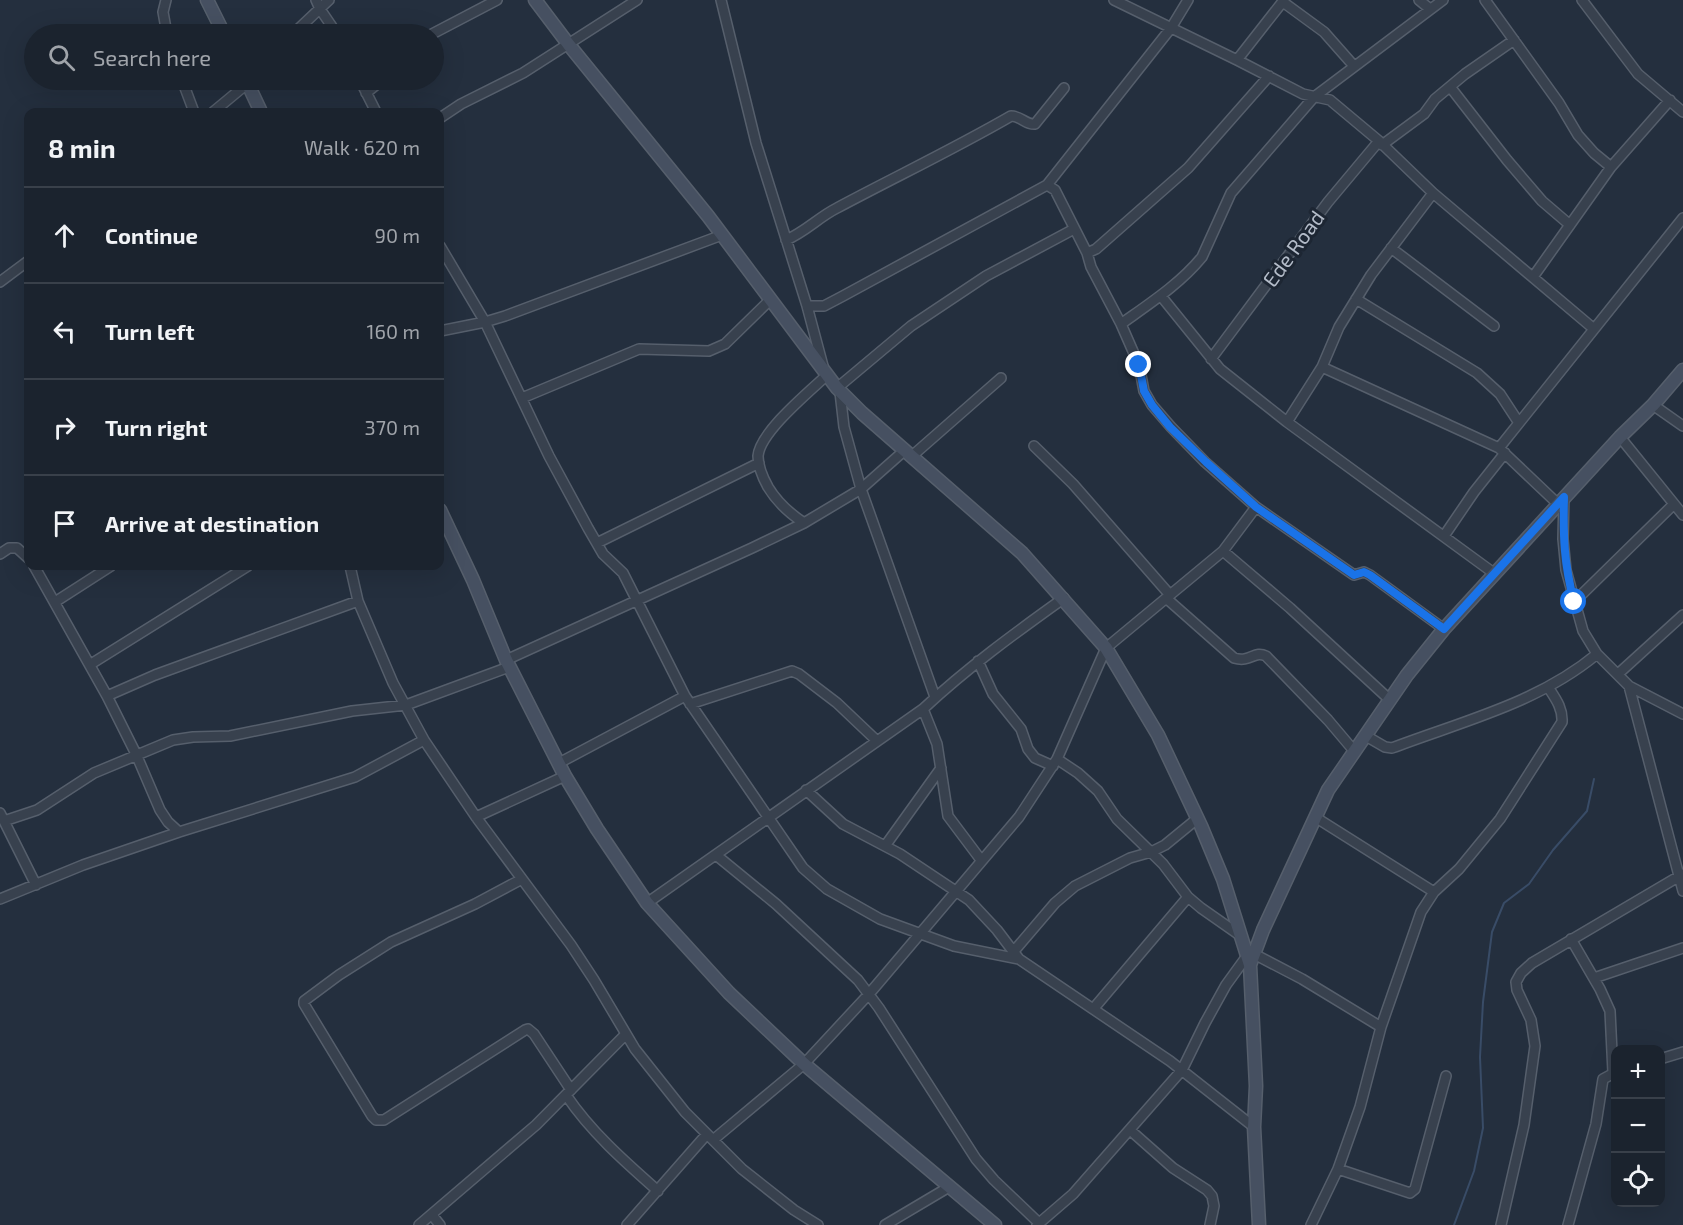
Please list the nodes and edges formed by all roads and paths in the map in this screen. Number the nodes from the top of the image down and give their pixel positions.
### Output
1 (166, 0) edge
2 (207, 0) edge
3 (329, 0) edge
4 (497, 0) edge
5 (535, 0) edge
6 (637, 0) edge
7 (722, 0) edge
8 (1114, 0) edge
9 (1188, 0) edge
10 (1419, 0) edge
11 (1443, 0) edge
12 (1485, 0) edge
13 (1582, 0) edge
14 (1284, 1) edge
15 (318, 5) edge
16 (1430, 9) junction
17 (165, 24) edge
18 (219, 24) edge
19 (302, 24) edge
20 (330, 24) edge
21 (444, 28) edge
22 (1171, 28) junction
23 (1514, 40) junction
24 (569, 45) junction
25 (1237, 60) junction
26 (1354, 66) junction
27 (1269, 76) junction
28 (1064, 88) dead end
29 (1451, 88) junction
30 (186, 90) edge
31 (237, 90) edge
32 (251, 90) edge
33 (365, 90) edge
34 (370, 90) edge
35 (366, 93) junction
36 (1314, 97) junction
37 (1670, 100) junction
38 (192, 108) edge
39 (217, 108) edge
40 (259, 108) edge
41 (374, 108) edge
42 (1683, 112) edge
43 (444, 115) edge
44 (1381, 143) junction
45 (1611, 168) junction
46 (1047, 185) junction
47 (1433, 192) junction
48 (1683, 218) edge
49 (1570, 225) junction
50 (1074, 229) junction
51 (722, 235) junction
52 (786, 240) junction
53 (1391, 248) junction
54 (444, 253) edge
55 (1087, 253) junction
56 (24, 264) edge
57 (1533, 277) junction
58 (0, 282) edge
59 (1161, 296) junction
60 (1356, 299) junction
61 (770, 300) junction
62 (807, 306) junction
63 (485, 322) junction
64 (1120, 324) junction
65 (1494, 326) dead end
66 (444, 329) edge
67 (1594, 329) junction
68 (1211, 359) junction
69 (1322, 367) junction
70 (1683, 370) edge
71 (825, 373) junction
72 (1001, 378) dead end
73 (839, 390) junction
74 (522, 398) junction
75 (1653, 405) junction
76 (1287, 422) junction
77 (1519, 423) junction
78 (1683, 426) edge
79 (1620, 437) junction
80 (1034, 446) dead end
81 (1502, 450) junction
82 (909, 453) junction
83 (759, 463) junction
84 (861, 489) junction
85 (1561, 501) junction
86 (1674, 504) junction
87 (1256, 507) junction
88 (1683, 515) edge
89 (444, 518) edge
90 (804, 523) junction
91 (1444, 536) junction
92 (597, 543) junction
93 (1223, 551) junction
94 (0, 554) edge
95 (24, 554) edge
96 (36, 570) edge
97 (105, 570) edge
98 (242, 570) edge
99 (351, 570) edge
100 (1495, 574) junction
101 (1168, 597) junction
102 (1064, 598) junction
103 (637, 600) junction
104 (358, 601) junction
105 (55, 602) junction
106 (1574, 602) junction
107 (1683, 615) edge
108 (1444, 629) junction
109 (1106, 648) junction
110 (1597, 654) junction
111 (978, 662) junction
112 (508, 663) junction
113 (91, 664) junction
114 (1618, 674) junction
115 (1629, 686) junction
116 (1548, 687) junction
117 (107, 696) junction
118 (935, 697) junction
119 (687, 700) junction
120 (1390, 700) junction
121 (406, 705) junction
122 (923, 709) junction
123 (1683, 714) edge
124 (1366, 736) junction
125 (424, 740) junction
126 (876, 740) junction
127 (1355, 752) junction
128 (136, 754) junction
129 (1055, 762) junction
130 (559, 764) junction
131 (941, 768) junction
132 (565, 776) junction
133 (807, 790) junction
134 (2, 817) edge
135 (476, 817) junction
136 (769, 817) junction
137 (1314, 817) junction
138 (1198, 818) junction
139 (179, 832) junction
140 (885, 846) junction
141 (1151, 852) junction
142 (716, 855) junction
143 (981, 860) junction
144 (1681, 875) edge
145 (522, 879) junction
146 (36, 885) junction
147 (955, 891) junction
148 (1683, 891) edge
149 (1434, 892) junction
150 (1188, 897) junction
151 (0, 899) edge
152 (647, 903) junction
153 (920, 934) junction
154 (1241, 936) junction
155 (1571, 939) junction
156 (1683, 948) edge
157 (1017, 955) junction
158 (1250, 958) junction
159 (1594, 978) junction
160 (869, 994) junction
161 (1094, 1008) junction
162 (1381, 1027) junction
163 (626, 1034) junction
164 (1613, 1045) edge
165 (1683, 1052) edge
166 (1665, 1057) edge
167 (804, 1064) junction
168 (1182, 1070) junction
169 (1611, 1075) edge
170 (1446, 1076) dead end
171 (568, 1093) junction
172 (1254, 1127) junction
173 (1130, 1130) junction
174 (710, 1137) junction
175 (1338, 1169) junction
176 (950, 1187) junction
177 (658, 1191) junction
178 (432, 1215) junction
179 (1038, 1224) edge
180 (419, 1225) edge
181 (440, 1225) edge
182 (627, 1225) edge
183 (819, 1225) edge
184 (885, 1225) edge
185 (995, 1225) edge
186 (1210, 1225) edge
187 (1259, 1225) edge
188 (1311, 1225) edge
189 (1501, 1225) edge
190 (1568, 1225) edge

1 - 17 street
2 - 18 street
3 - 15 street
4 - 21 street
5 - 24 street
6 - 24 street
7 - 52 street
8 - 22 street
9 - 22 street
10 - 16 street
11 - 16 street
12 - 23 street
13 - 37 street
14 - 25 street
14 - 26 street
15 - 19 street
15 - 20 street
16 - 26 street
22 - 25 street
22 - 46 street
23 - 29 street, Ede Road
23 - 45 street
24 - 43 street
24 - 51 street
25 - 27 street
26 - 36 street
27 - 36 street
27 - 55 street
28 - 52 street
29 - 44 street, Ede Road
29 - 49 street
30 - 38 street
31 - 39 street
32 - 40 street
33 - 35 street
34 - 35 street
35 - 41 street
36 - 44 street
36 - 59 street
37 - 42 street
37 - 45 street
44 - 47 street
44 - 68 street, Ede Road
45 - 49 street
46 - 50 street
46 - 62 street
47 - 53 street
47 - 57 street
48 - 67 street
49 - 57 street
50 - 55 street
50 - 73 street
51 - 61 street
51 - 63 street
52 - 62 street
53 - 60 street
53 - 65 street
54 - 63 street
55 - 64 street
56 - 58 street
57 - 67 street
59 - 64 street
59 - 68 street
60 - 69 street
60 - 77 street
61 - 71 street
61 - 74 street
62 - 71 street
63 - 66 street
63 - 74 street
64 - 87 street
67 - 77 street
68 - 76 street
69 - 76 street
69 - 81 street
70 - 75 street
71 - 73 street
71 - 83 street
72 - 82 street
73 - 82 street
73 - 84 street
74 - 92 street
75 - 78 street
75 - 79 street
76 - 91 street
77 - 81 street
79 - 85 street
79 - 86 street
80 - 101 street
81 - 85 street
81 - 91 street
82 - 84 street
82 - 102 street
83 - 90 street
83 - 92 street
84 - 90 street
84 - 118 street
85 - 100 street
85 - 106 street
86 - 88 street
86 - 106 street
87 - 93 street
87 - 108 street
89 - 112 street
90 - 103 street
91 - 100 street
92 - 103 street
93 - 101 street
93 - 120 street
94 - 95 street
96 - 105 street
97 - 105 street
98 - 113 street
99 - 104 street
100 - 108 street
101 - 109 street
101 - 127 street
102 - 109 street
102 - 111 street
103 - 112 street
103 - 119 street
104 - 117 street
104 - 121 street
105 - 113 street
106 - 110 street
107 - 114 street
108 - 120 street
109 - 129 street
109 - 138 street
110 - 114 street
110 - 116 street
111 - 118 street
111 - 129 street
112 - 121 street
112 - 130 street
113 - 117 street
114 - 115 street
115 - 123 street
115 - 144 street
116 - 124 street
116 - 149 street
117 - 128 street
118 - 122 street
119 - 126 street
119 - 130 street
119 - 136 street
120 - 124 street
121 - 125 street
121 - 128 street
122 - 126 street
122 - 131 street
124 - 127 street
125 - 135 street
125 - 139 street
126 - 133 street
127 - 137 street
128 - 134 street
128 - 139 street
129 - 141 street
129 - 143 street
130 - 132 street
131 - 140 street
131 - 143 street
132 - 135 street
132 - 152 street
133 - 136 street
133 - 140 street
134 - 146 street
135 - 145 street
136 - 142 street
136 - 153 street
137 - 149 street
137 - 158 street
138 - 141 street
138 - 154 street
139 - 146 street
140 - 147 street
141 - 150 street
141 - 157 street
142 - 152 street
142 - 160 street
143 - 147 street
144 - 148 street
144 - 155 street
145 - 163 street
145 - 171 street
146 - 151 street
147 - 153 street
147 - 157 street
149 - 162 street
150 - 154 street
150 - 161 street
152 - 167 street
153 - 157 street
153 - 160 street
154 - 158 street
155 - 159 street
155 - 189 street
156 - 159 street
157 - 161 street
158 - 162 street
158 - 168 street
158 - 172 street
159 - 164 street
160 - 167 street
160 - 179 street
161 - 168 street
162 - 175 street
163 - 171 street
163 - 174 street
165 - 166 street
167 - 174 street
167 - 176 street
168 - 172 street
168 - 173 street
169 - 190 street
170 - 175 street
171 - 177 street
171 - 178 street
172 - 187 street
173 - 179 street
173 - 186 street
174 - 177 street
174 - 183 street
175 - 188 street
176 - 184 street
176 - 185 street
177 - 182 street
178 - 180 street
178 - 181 street

